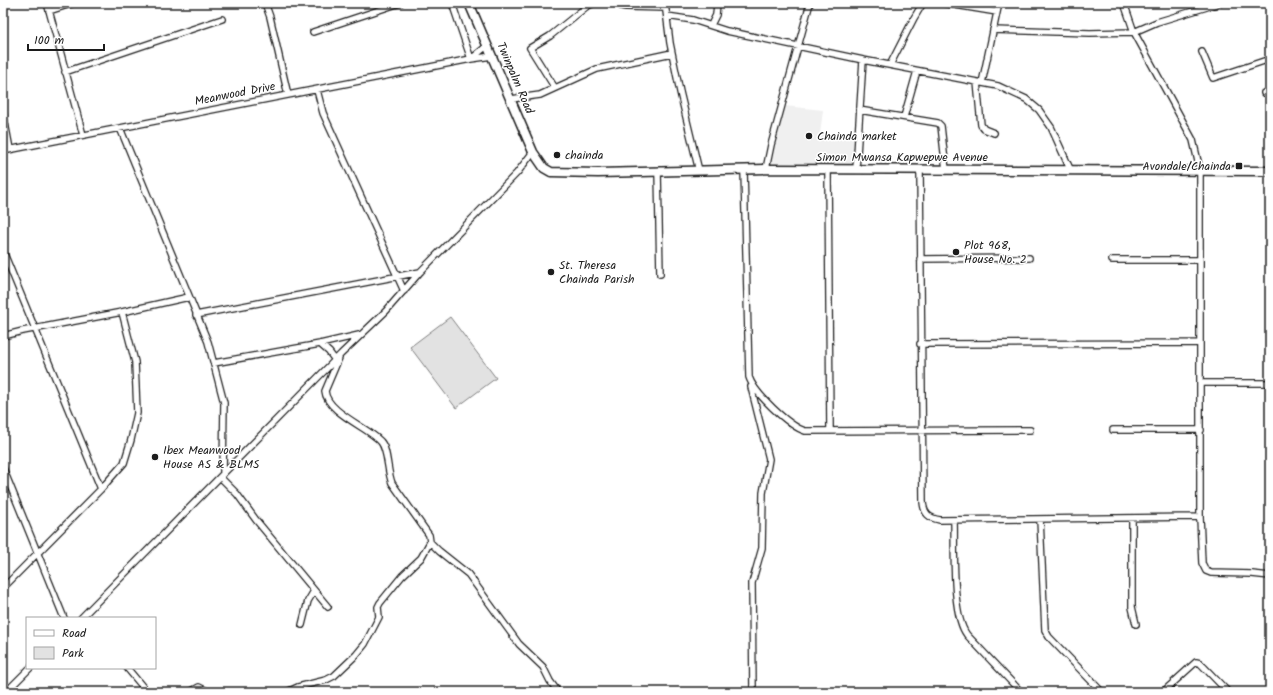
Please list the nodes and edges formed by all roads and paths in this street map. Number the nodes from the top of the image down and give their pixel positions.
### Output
1 (47, 3) edge
2 (74, 3) edge
3 (265, 3) edge
4 (400, 3) edge
5 (452, 3) edge
6 (469, 3) edge
7 (594, 3) edge
8 (618, 3) edge
9 (718, 3) edge
10 (810, 3) edge
11 (923, 3) edge
12 (943, 3) edge
13 (999, 3) edge
14 (1124, 3) edge
15 (1220, 3) edge
16 (665, 6) edge
17 (49, 12) junction
18 (997, 12) junction
19 (667, 16) junction
20 (222, 19) dead end
21 (711, 25) junction
22 (993, 30) junction
23 (313, 32) dead end
24 (1134, 32) junction
25 (488, 45) junction
26 (798, 47) junction
27 (1202, 52) dead end
28 (672, 53) junction
29 (492, 56) junction
30 (471, 59) junction
31 (1270, 59) edge
32 (863, 60) junction
33 (890, 65) junction
34 (917, 71) junction
35 (65, 72) junction
36 (980, 82) junction
37 (555, 88) junction
38 (316, 90) junction
39 (288, 95) junction
40 (511, 99) junction
41 (859, 110) junction
42 (3, 112) edge
43 (904, 116) junction
44 (120, 128) junction
45 (994, 133) dead end
46 (83, 135) junction
47 (10, 150) junction
48 (3, 151) edge
49 (533, 152) junction
50 (538, 162) joint
51 (766, 169) junction
52 (1070, 169) junction
53 (744, 170) junction
54 (828, 170) junction
55 (856, 170) junction
56 (920, 170) junction
57 (946, 170) junction
58 (1200, 170) junction
59 (658, 171) junction
60 (699, 171) junction
61 (1270, 171) edge
62 (3, 251) edge
63 (1029, 258) dead end
64 (920, 259) junction
65 (1112, 260) dead end
66 (1200, 260) junction
67 (420, 272) junction
68 (660, 274) dead end
69 (398, 275) junction
70 (404, 291) junction
71 (188, 297) junction
72 (122, 312) junction
73 (196, 314) junction
74 (36, 328) junction
75 (360, 335) junction
76 (3, 336) edge
77 (1200, 343) junction
78 (320, 344) junction
79 (920, 344) junction
80 (341, 354) junction
81 (335, 360) junction
82 (214, 363) junction
83 (749, 378) junction
84 (1200, 383) junction
85 (1270, 383) edge
86 (830, 430) junction
87 (921, 430) junction
88 (1030, 430) dead end
89 (1113, 430) dead end
90 (1200, 430) junction
91 (3, 468) edge
92 (222, 475) junction
93 (101, 489) junction
94 (1200, 517) junction
95 (1132, 518) junction
96 (1040, 519) junction
97 (954, 520) junction
98 (430, 542) junction
99 (39, 553) junction
100 (1270, 576) edge
101 (3, 588) edge
102 (314, 591) junction
103 (328, 607) dead end
104 (89, 610) junction
105 (64, 617) edge
106 (82, 617) edge
107 (91, 617) edge
108 (1136, 624) dead end
109 (302, 625) dead end
110 (29, 669) edge
111 (128, 669) edge
112 (6, 692) edge
113 (148, 692) edge
114 (190, 692) edge
115 (209, 692) edge
116 (287, 692) edge
117 (558, 692) edge
118 (753, 692) edge
119 (1021, 692) edge
120 (1102, 692) edge
121 (1163, 692) edge
122 (1228, 692) edge

1 - 17 street
2 - 17 street
3 - 39 street
4 - 23 street
5 - 30 street
6 - 25 main road, Twinpalm Road
7 - 37 street
8 - 16 street
9 - 21 street
10 - 26 street
11 - 33 street
12 - 18 street
13 - 18 street
14 - 24 street
15 - 24 street
16 - 19 street
17 - 35 street
18 - 22 street
19 - 21 street
19 - 28 street
20 - 35 street
21 - 26 street
22 - 24 street
22 - 36 street
24 - 58 street
25 - 29 main road, Twinpalm Road
25 - 30 street
26 - 32 street
26 - 51 street
27 - 31 street
28 - 37 street
28 - 60 street
29 - 30 street, Meanwood Drive
29 - 40 main road, Twinpalm Road
30 - 38 street, Meanwood Drive
32 - 33 street
32 - 41 street
33 - 34 street
34 - 36 street
34 - 43 street
35 - 46 street
36 - 45 street
36 - 52 street
37 - 40 street
38 - 39 street, Meanwood Drive
38 - 69 street
39 - 44 street, Meanwood Drive
40 - 49 main road, Twinpalm Road
41 - 43 street
41 - 55 street
42 - 47 street
43 - 57 street
44 - 46 street, Meanwood Drive
44 - 71 street
46 - 47 street, Meanwood Drive
47 - 48 street, Meanwood Drive
49 - 50 main road, Twinpalm Road
49 - 67 street
50 - 59 main road, Simon Mwansa Kapwepwe Avenue
51 - 53 main road, Simon Mwansa Kapwepwe Avenue
51 - 54 main road, Simon Mwansa Kapwepwe Avenue
52 - 57 main road, Simon Mwansa Kapwepwe Avenue
52 - 58 main road, Simon Mwansa Kapwepwe Avenue
53 - 60 main road, Simon Mwansa Kapwepwe Avenue
53 - 83 street
54 - 55 main road, Simon Mwansa Kapwepwe Avenue
54 - 86 street
55 - 56 main road, Simon Mwansa Kapwepwe Avenue
56 - 57 main road, Simon Mwansa Kapwepwe Avenue
56 - 64 street
58 - 61 main road, Simon Mwansa Kapwepwe Avenue
58 - 66 street
59 - 60 main road, Simon Mwansa Kapwepwe Avenue
59 - 68 street
62 - 74 street
63 - 64 street
64 - 79 street
65 - 66 street
66 - 77 street
67 - 69 street
67 - 70 street
69 - 70 street
69 - 73 street
70 - 75 street
71 - 72 street
71 - 73 street
72 - 74 street
72 - 93 street
73 - 82 street
74 - 76 street
74 - 93 street
75 - 78 street
75 - 80 street
77 - 79 street
77 - 84 street
78 - 81 street
78 - 82 street
79 - 87 street
80 - 81 street
80 - 98 street
81 - 92 street
82 - 92 street
83 - 86 street
83 - 118 street
84 - 85 street
84 - 90 street
86 - 87 street
87 - 88 street
87 - 97 street
89 - 90 street
90 - 94 street
91 - 99 street
92 - 102 street
92 - 104 street
93 - 99 street
94 - 95 street
94 - 100 street
95 - 96 street
95 - 108 street
96 - 97 street
96 - 120 street
97 - 119 street
98 - 116 street
98 - 117 street
99 - 101 street
99 - 105 street
102 - 103 street
102 - 109 street
104 - 106 street
104 - 107 street
110 - 112 street
111 - 113 street
114 - 115 street
121 - 122 street

